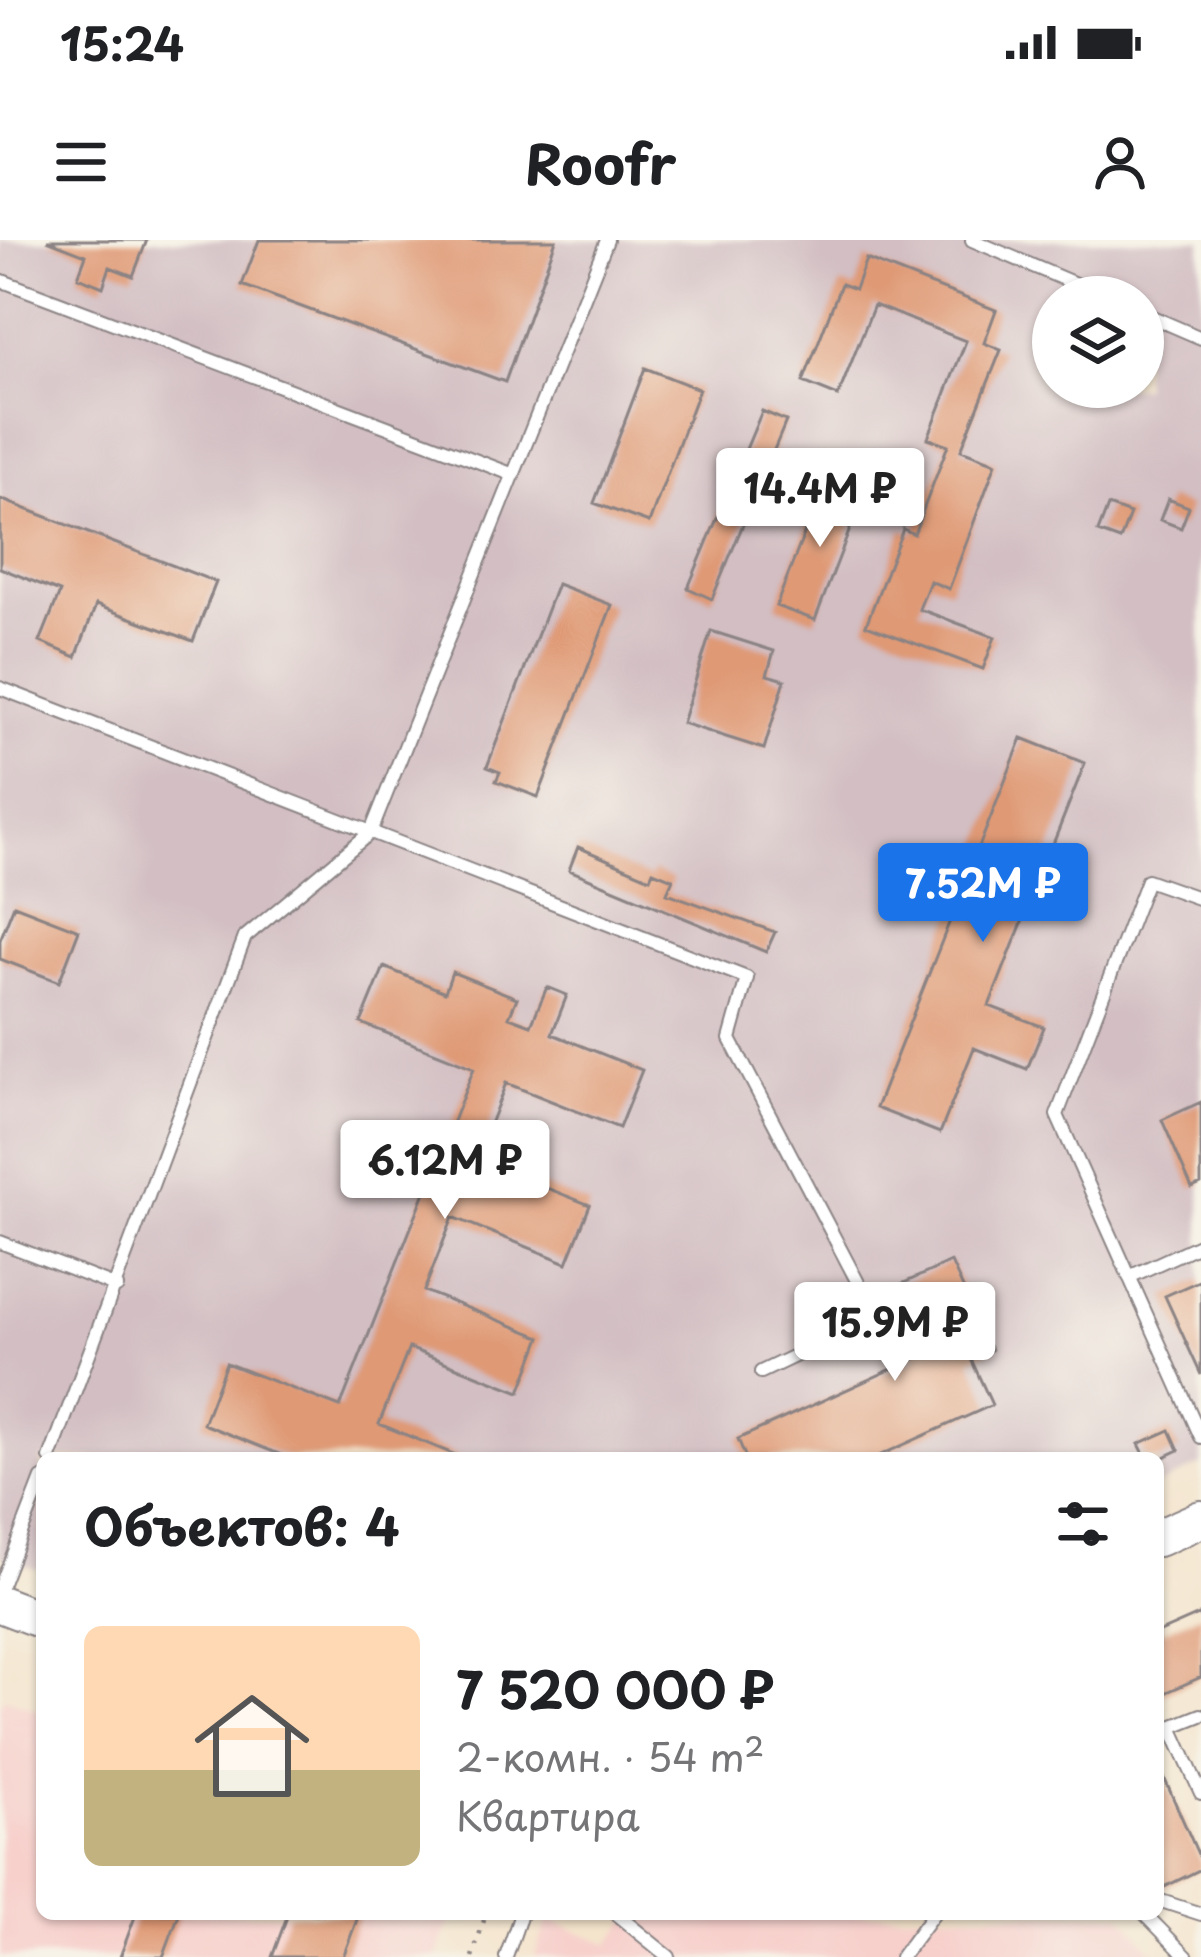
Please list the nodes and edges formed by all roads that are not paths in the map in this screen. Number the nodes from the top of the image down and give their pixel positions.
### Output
1 (607, 240) edge
2 (973, 240) edge
3 (1057, 276) edge
4 (0, 280) edge
5 (1164, 322) edge
6 (1201, 338) edge
7 (514, 475) junction
8 (0, 688) edge
9 (371, 832) junction
10 (1201, 899) edge
11 (0, 1242) edge
12 (1201, 1244) edge
13 (1129, 1277) junction
14 (116, 1287) junction
15 (761, 1372) dead end
16 (1201, 1437) edge
17 (52, 1452) edge
18 (36, 1495) edge
19 (1201, 1519) edge
20 (1164, 1535) edge
21 (0, 1588) edge
22 (0, 1604) edge
23 (36, 1618) edge
24 (1201, 1715) edge
25 (1201, 1793) edge
26 (1164, 1902) edge
27 (1201, 1914) edge
28 (519, 1920) edge
29 (623, 1920) edge
30 (929, 1920) edge
31 (1151, 1920) edge
32 (506, 1957) edge
33 (669, 1957) edge
34 (901, 1957) edge
35 (1187, 1957) edge

1 - 7 lane
2 - 3 lane
4 - 7 lane
5 - 6 lane
7 - 9 lane
8 - 9 lane
9 - 14 lane
9 - 15 lane
10 - 13 lane
11 - 14 lane
12 - 13 lane
13 - 16 lane
14 - 17 lane
18 - 21 lane
19 - 20 street
22 - 23 street
24 - 25 lane
26 - 27 lane
28 - 32 lane
29 - 33 lane
30 - 34 lane
31 - 35 lane

